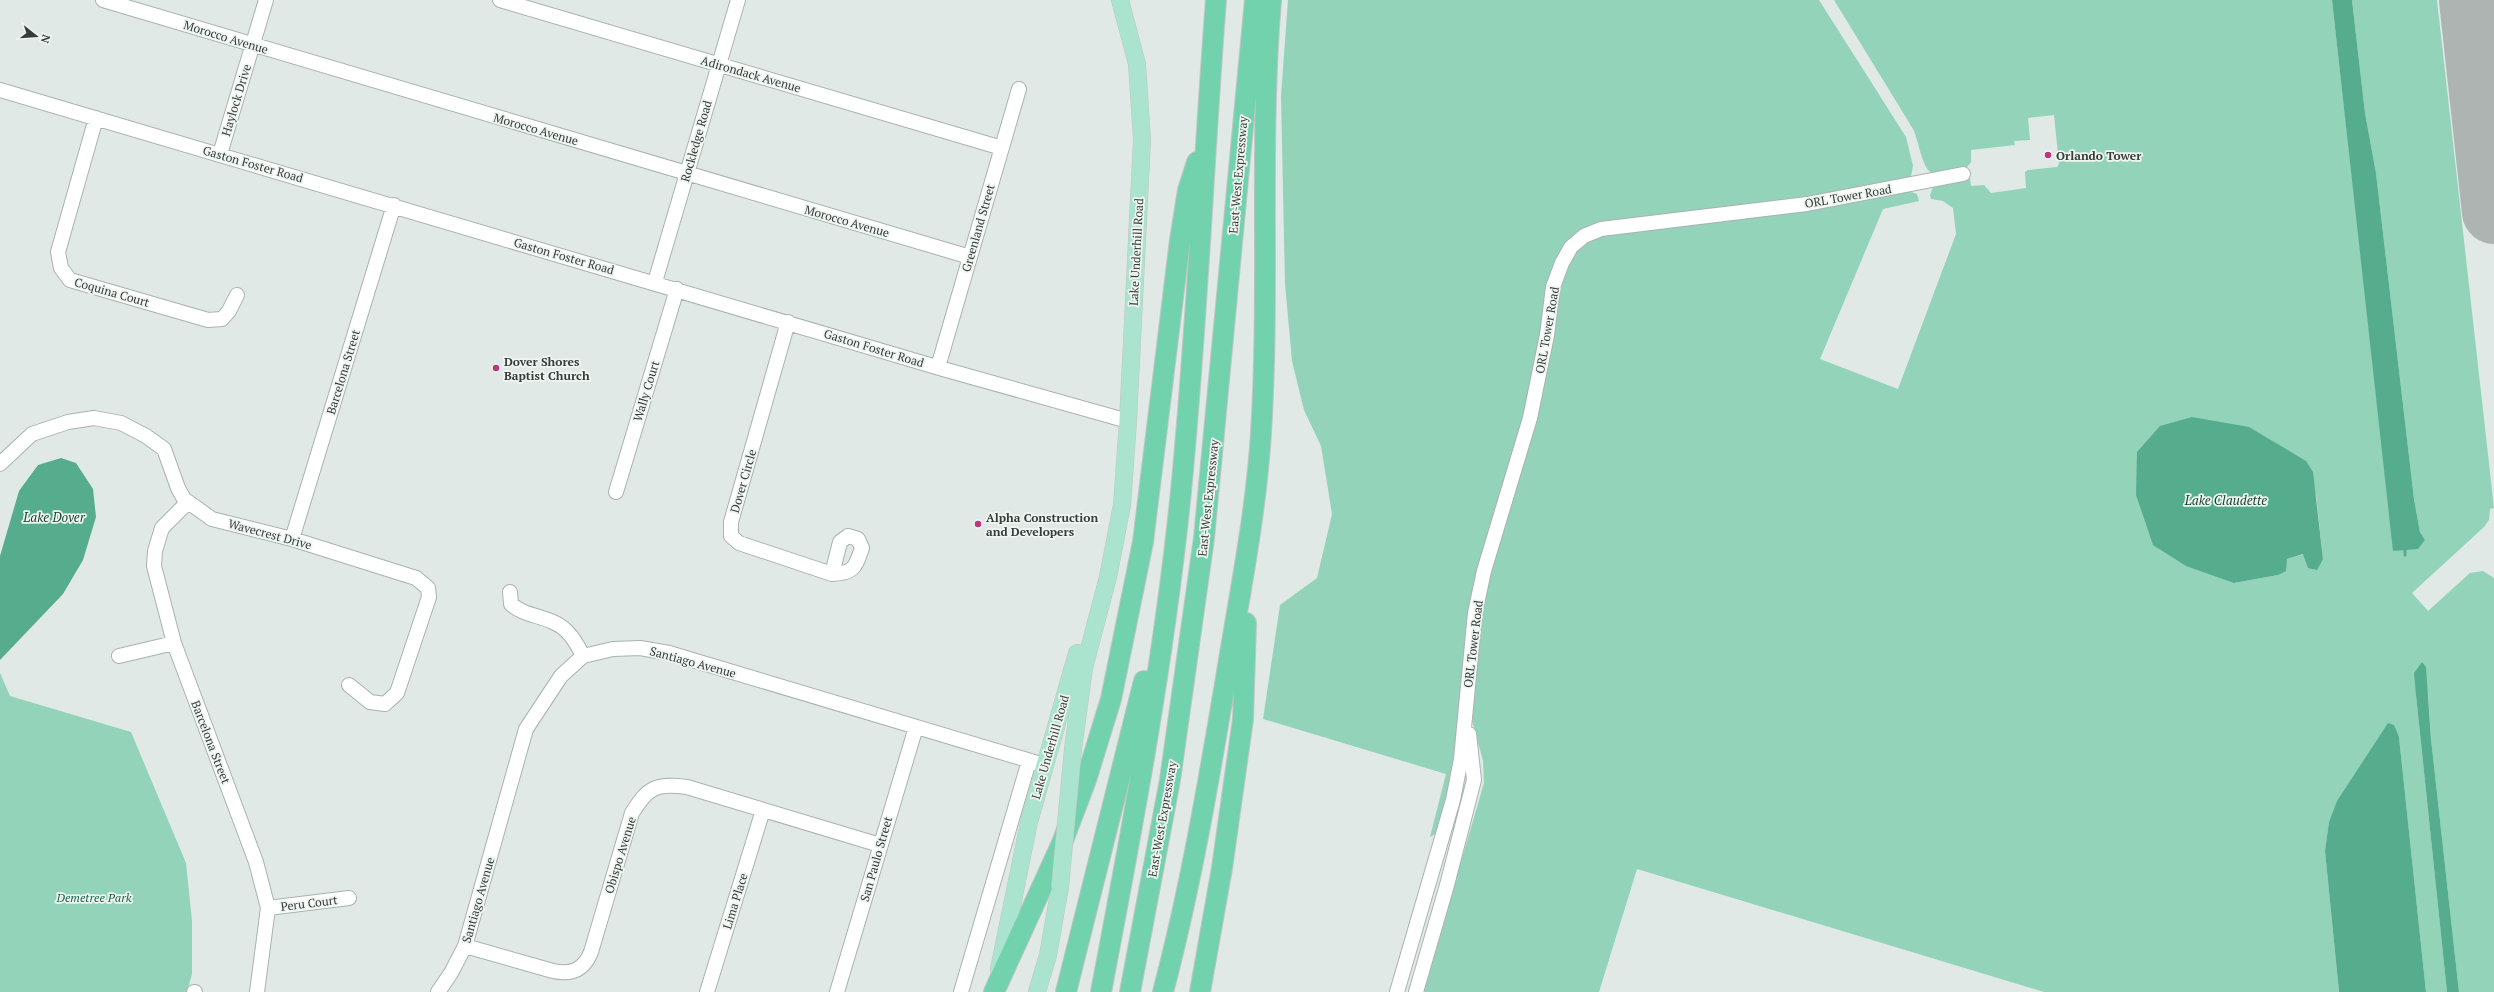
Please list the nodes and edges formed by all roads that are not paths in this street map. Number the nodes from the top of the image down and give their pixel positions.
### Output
1 (103, 0) edge
2 (266, 0) edge
3 (500, 0) edge
4 (738, 0) edge
5 (1120, 0) edge
6 (1216, 0) edge
7 (1255, 0) edge
8 (1271, 0) edge
9 (131, 4) edge
10 (252, 45) junction
11 (719, 65) junction
12 (1019, 89) dead end
13 (0, 90) edge
14 (96, 118) junction
15 (1205, 139) junction
16 (1002, 148) junction
17 (220, 154) junction
18 (687, 173) junction
19 (1963, 174) dead end
20 (394, 205) junction
21 (970, 257) junction
22 (655, 282) junction
23 (677, 289) junction
24 (237, 295) dead end
25 (788, 322) junction
26 (938, 368) junction
27 (1128, 421) junction
28 (0, 464) edge
29 (616, 492) dead end
30 (188, 502) junction
31 (1122, 505) junction
32 (292, 539) junction
33 (1248, 547) junction
34 (832, 574) dead end
35 (510, 592) dead end
36 (1163, 624) junction
37 (174, 643) junction
38 (119, 656) dead end
39 (584, 656) junction
40 (349, 685) dead end
41 (1466, 712) junction
42 (916, 726) junction
43 (1036, 763) junction
44 (763, 810) junction
45 (880, 845) junction
46 (1440, 850) junction
47 (1455, 855) junction
48 (349, 898) dead end
49 (268, 908) junction
50 (465, 946) junction
51 (257, 992) edge
52 (438, 992) edge
53 (707, 992) edge
54 (837, 992) edge
55 (961, 992) edge
56 (994, 992) edge
57 (1037, 992) edge
58 (1066, 992) edge
59 (1101, 992) edge
60 (1130, 992) edge
61 (1163, 992) edge
62 (1200, 992) edge
63 (1397, 992) edge
64 (1416, 992) edge

1 - 9 street, Morocco Avenue
2 - 10 street, Haylock Drive
3 - 11 street, Adirondack Avenue
4 - 11 street, Rockledge Road
5 - 27 main road, Lake Underhill Road
6 - 15 highway
7 - 60 highway, East-West Expressway
8 - 33 highway
9 - 10 street, Morocco Avenue
10 - 17 street, Haylock Drive
10 - 18 street, Morocco Avenue
11 - 16 street, Adirondack Avenue
11 - 18 street, Rockledge Road
12 - 16 street, Greenland Street
13 - 14 street, Gaston Foster Road
14 - 17 street, Gaston Foster Road
14 - 24 street, Coquina Court
15 - 36 highway
15 - 56 highway
16 - 21 street, Greenland Street
17 - 20 street, Gaston Foster Road
18 - 21 street, Morocco Avenue
18 - 22 street, Rockledge Road
19 - 41 street, ORL Tower Road
20 - 22 street, Gaston Foster Road
20 - 32 street, Barcelona Street
21 - 26 street, Greenland Street
22 - 23 street, Gaston Foster Road
23 - 25 street, Gaston Foster Road
23 - 29 street, Wally Court
25 - 26 street, Gaston Foster Road
25 - 34 street, Dover Circle
26 - 27 street, Gaston Foster Road
27 - 31 main road, Lake Underhill Road
28 - 30 street, Wavecrest Drive
30 - 32 street, Wavecrest Drive
30 - 37 street, Barcelona Street
31 - 43 main road, Lake Underhill Road
31 - 57 main road, Lake Underhill Road, bridge
32 - 40 street, Wavecrest Drive
33 - 61 highway
33 - 62 highway
35 - 39 street
36 - 58 highway
36 - 59 highway
37 - 38 street
37 - 49 street, Barcelona Street
39 - 42 street, Santiago Avenue
39 - 50 street, Santiago Avenue
41 - 46 street, ORL Tower Road
41 - 47 street, ORL Tower Road
42 - 43 street, Santiago Avenue
42 - 45 street, San Paulo Street
43 - 55 street, Lake Underhill Road
43 - 56 main road, Lake Underhill Road
44 - 45 street, Obispo Avenue
44 - 50 street, Obispo Avenue
44 - 53 street, Lima Place
45 - 54 street, San Paulo Street
46 - 47 street
46 - 63 street, ORL Tower Road
47 - 64 street, ORL Tower Road
48 - 49 street, Peru Court
49 - 51 street, Barcelona Street
50 - 52 street, Santiago Avenue

